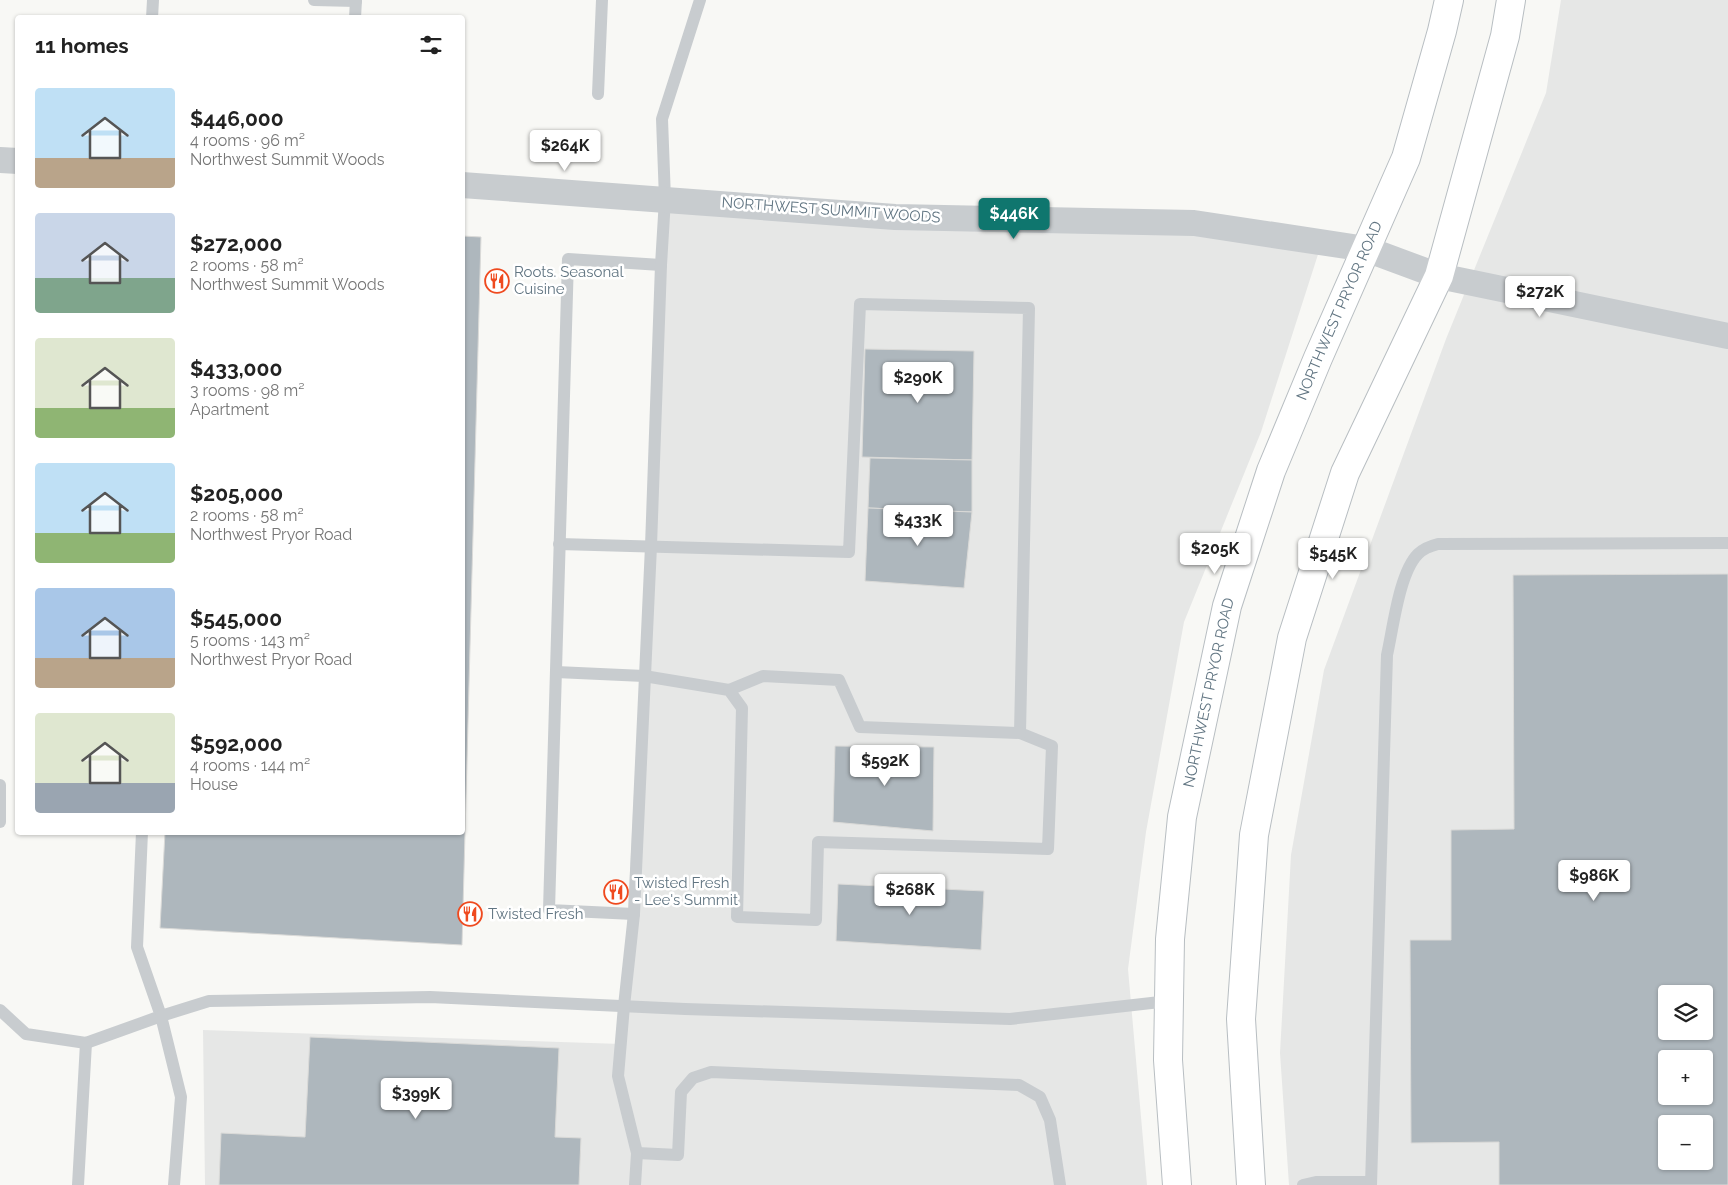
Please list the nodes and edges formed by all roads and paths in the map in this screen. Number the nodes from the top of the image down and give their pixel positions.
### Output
1 (153, 0) edge
2 (314, 0) edge
3 (602, 0) edge
4 (700, 0) edge
5 (1448, 0) edge
6 (1512, 0) edge
7 (356, 1) edge
8 (152, 15) edge
9 (355, 15) edge
10 (598, 94) dead end
11 (0, 160) edge
12 (15, 161) edge
13 (465, 186) edge
14 (666, 199) junction
15 (1366, 249) junction
16 (661, 265) junction
17 (1438, 276) junction
18 (1728, 336) edge
19 (1728, 543) edge
20 (559, 544) junction
21 (651, 546) junction
22 (556, 672) junction
23 (644, 676) junction
24 (729, 690) junction
25 (1020, 733) junction
26 (0, 785) edge
27 (0, 822) edge
28 (142, 835) edge
29 (634, 914) junction
30 (1169, 1000) junction
31 (624, 1006) junction
32 (0, 1010) edge
33 (161, 1016) junction
34 (86, 1043) junction
35 (636, 1153) junction
36 (1371, 1183) edge
37 (78, 1185) edge
38 (174, 1185) edge
39 (635, 1185) edge
40 (1060, 1185) edge
41 (1177, 1185) edge
42 (1251, 1185) edge
43 (1303, 1185) edge

1 - 8 lane
2 - 7 lane
3 - 10 lane
4 - 14 lane
5 - 15 main road, NORTHWEST PRYOR ROAD
6 - 17 main road
7 - 9 lane
11 - 12 street
13 - 14 street, NORTHWEST SUMMIT WOODS
14 - 15 street, NORTHWEST SUMMIT WOODS
14 - 16 lane
15 - 17 street, NORTHWEST SUMMIT WOODS
15 - 30 main road, NORTHWEST PRYOR ROAD
16 - 20 lane
16 - 21 lane
17 - 18 street, NORTHWEST SUMMIT WOODS
17 - 42 main road
19 - 36 lane
20 - 21 lane
20 - 22 lane
21 - 23 lane
21 - 25 lane
22 - 23 lane
22 - 29 lane
23 - 24 lane
23 - 29 lane
24 - 25 lane
24 - 25 lane
26 - 27 lane
28 - 33 lane
29 - 31 lane
30 - 31 lane
30 - 41 main road, NORTHWEST PRYOR ROAD
31 - 33 lane
31 - 35 lane
32 - 34 lane
33 - 34 lane
33 - 38 lane
34 - 37 lane
35 - 39 lane
35 - 40 lane
36 - 43 lane

